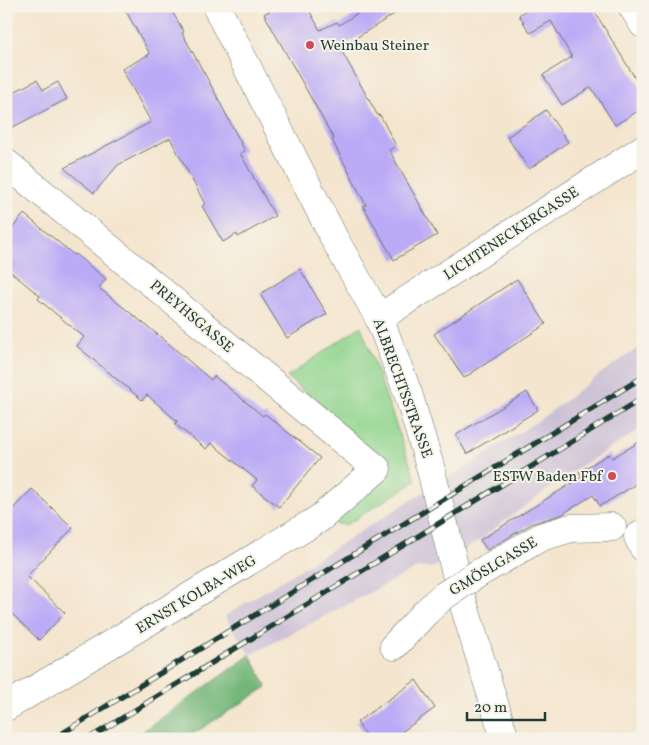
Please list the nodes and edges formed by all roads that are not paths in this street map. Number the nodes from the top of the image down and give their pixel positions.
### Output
1 (216, 6) edge
2 (632, 6) edge
3 (643, 24) edge
4 (643, 149) edge
5 (6, 162) edge
6 (379, 318) junction
7 (378, 469) joint
8 (612, 528) dead end
9 (643, 534) edge
10 (643, 547) edge
11 (394, 646) dead end
12 (6, 707) edge
13 (505, 739) edge

1 - 6 street, ALBRECHTSSTRASSE
2 - 3 street
4 - 6 street, LICHTENECKERGASSE
5 - 7 street, PREYHSGASSE
6 - 13 street, ALBRECHTSSTRASSE
7 - 12 street, ERNST KOLBA-WEG
8 - 11 street, GMÖSLGASSE, bridge
9 - 10 street

